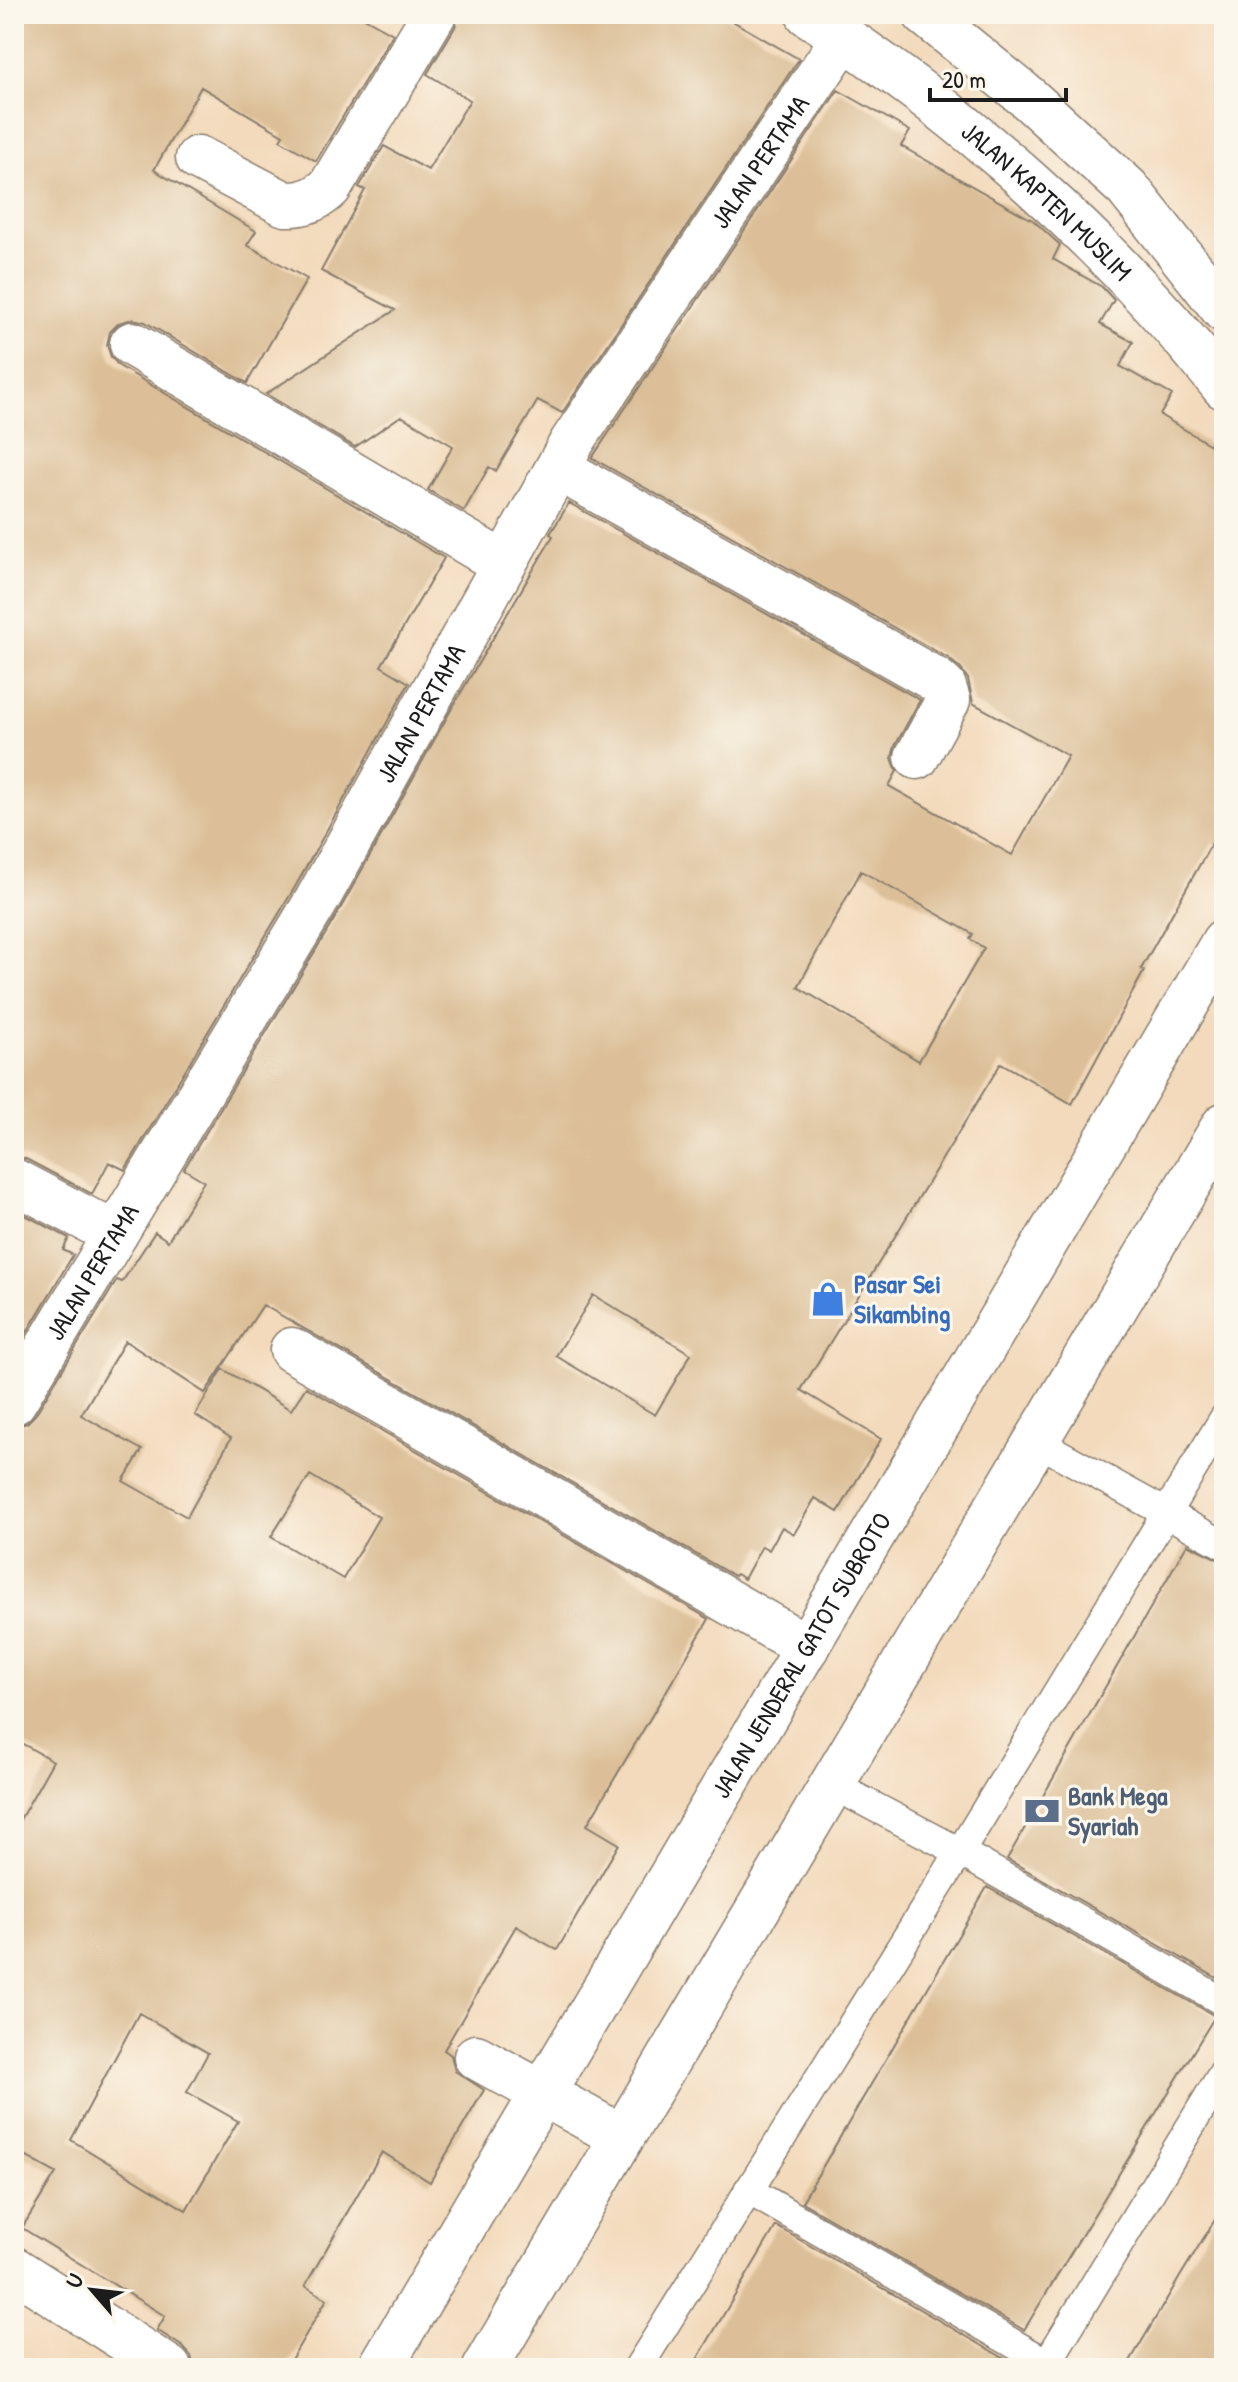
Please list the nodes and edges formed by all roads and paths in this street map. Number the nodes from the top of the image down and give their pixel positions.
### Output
1 (434, 14) edge
2 (808, 14) edge
3 (925, 14) edge
4 (844, 37) junction
5 (198, 158) dead end
6 (1224, 310) edge
7 (132, 344) dead end
8 (1224, 387) edge
9 (558, 468) junction
10 (504, 564) junction
11 (917, 757) dead end
12 (1224, 941) edge
13 (1224, 1125) edge
14 (14, 1181) edge
15 (115, 1234) junction
16 (292, 1350) dead end
17 (14, 1402) edge
18 (1224, 1418) edge
19 (1036, 1441) junction
20 (1168, 1513) junction
21 (1224, 1545) edge
22 (807, 1647) junction
23 (831, 1784) junction
24 (960, 1852) junction
25 (1224, 2002) edge
26 (476, 2057) dead end
27 (1224, 2071) edge
28 (543, 2092) junction
29 (622, 2137) junction
30 (748, 2190) junction
31 (14, 2269) edge
32 (1045, 2366) edge
33 (169, 2368) edge
34 (380, 2368) edge
35 (485, 2368) edge
36 (638, 2368) edge

1 - 5 main road
2 - 4 main road, JALAN KAPTEN MUSLIM
3 - 6 main road
4 - 8 main road, JALAN KAPTEN MUSLIM
4 - 9 main road, JALAN PERTAMA
7 - 10 main road
9 - 10 main road, JALAN PERTAMA
9 - 11 main road
10 - 15 main road, JALAN PERTAMA
12 - 22 main road, JALAN JENDERAL GATOT SUBROTO
13 - 19 main road
14 - 15 main road
15 - 17 main road, JALAN PERTAMA
16 - 22 main road
18 - 20 lane
19 - 20 lane
19 - 23 main road
20 - 21 lane
20 - 24 lane
22 - 28 main road, JALAN JENDERAL GATOT SUBROTO
23 - 24 lane
23 - 29 main road
24 - 25 lane
24 - 30 lane
26 - 28 main road
27 - 32 lane
28 - 29 main road
28 - 34 main road, JALAN JENDERAL GATOT SUBROTO
29 - 35 main road
30 - 32 lane
30 - 36 lane
31 - 33 main road

